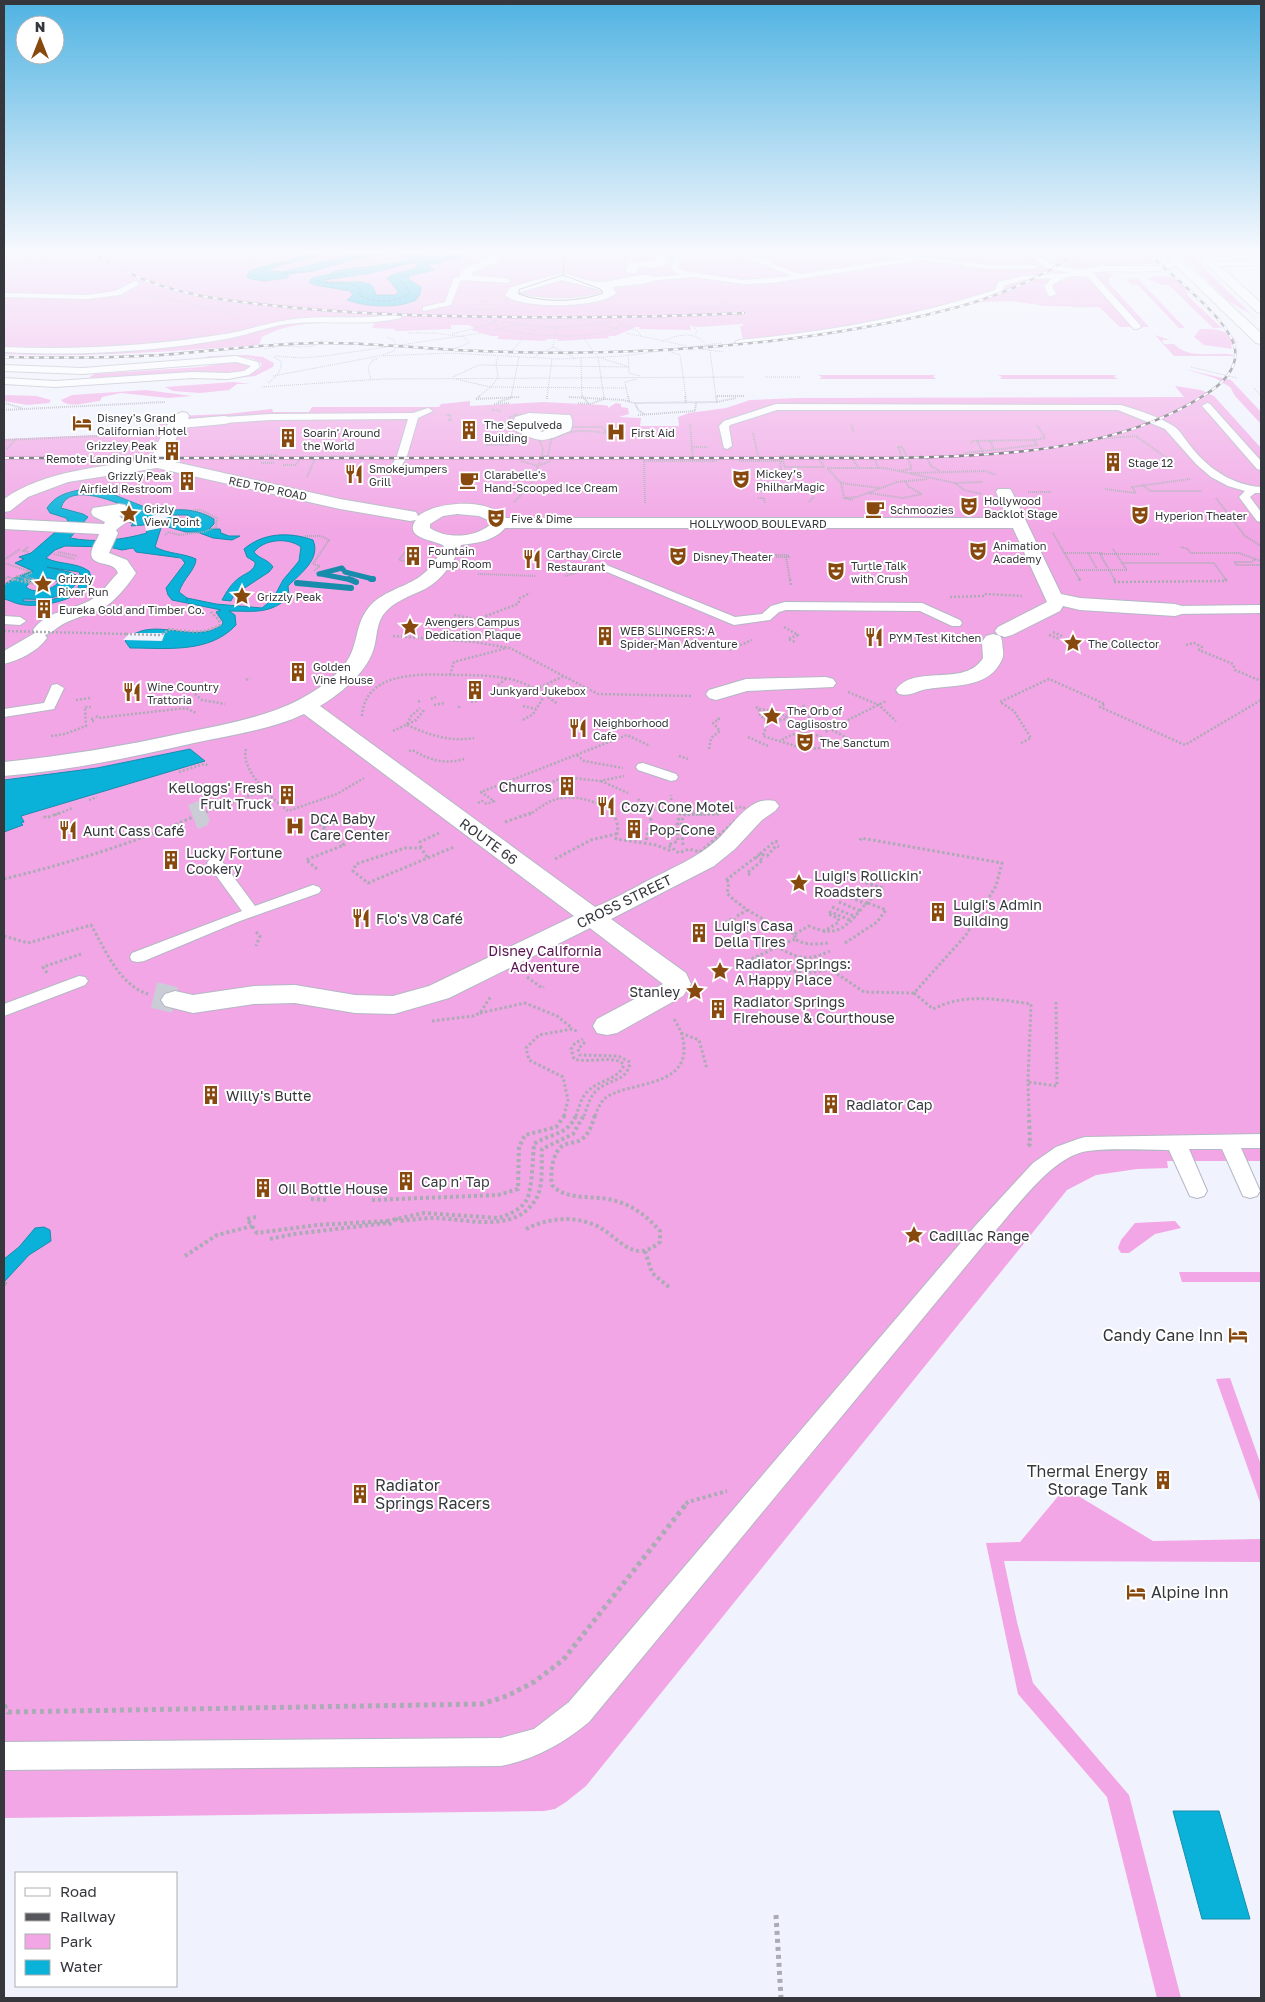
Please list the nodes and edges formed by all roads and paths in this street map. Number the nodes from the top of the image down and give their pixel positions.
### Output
1 (138, 347) edge
2 (248, 347) edge
3 (380, 347) edge
4 (395, 347) edge
5 (459, 347) edge
6 (516, 347) edge
7 (553, 347) joint
8 (591, 347) edge
9 (686, 347) edge
10 (693, 347) edge
11 (4, 350) edge
12 (665, 350) junction
13 (710, 350) junction
14 (724, 352) dead end
15 (446, 353) junction
16 (628, 355) junction
17 (381, 356) junction
18 (498, 356) junction
19 (507, 356) junction
20 (519, 357) junction
21 (598, 357) junction
22 (532, 358) junction
23 (575, 358) junction
24 (581, 358) junction
25 (552, 359) junction
26 (496, 365) junction
27 (517, 365) junction
28 (551, 366) junction
29 (581, 366) junction
30 (599, 366) junction
31 (1191, 366) dead end
32 (629, 367) junction
33 (4, 368) edge
34 (65, 371) junction
35 (277, 375) dead end
36 (580, 377) junction
37 (600, 377) junction
38 (644, 377) junction
39 (684, 377) junction
40 (715, 377) junction
41 (744, 377) dead end
42 (765, 377) dead end
43 (800, 377) dead end
44 (450, 378) junction
45 (498, 378) junction
46 (515, 378) junction
47 (549, 378) junction
48 (1237, 378) dead end
49 (371, 379) junction
50 (4, 382) edge
51 (55, 384) junction
52 (490, 387) junction
53 (255, 388) dead end
54 (513, 388) junction
55 (548, 388) junction
56 (581, 388) junction
57 (603, 388) junction
58 (626, 388) junction
59 (1254, 388) dead end
60 (717, 396) junction
61 (742, 396) junction
62 (748, 396) dead end
63 (1261, 396) edge
64 (520, 397) dead end
65 (564, 397) dead end
66 (511, 398) junction
67 (582, 398) junction
68 (604, 399) junction
69 (166, 402) dead end
70 (548, 402) dead end
71 (630, 402) junction
72 (717, 402) junction
73 (4, 403) edge
74 (635, 403) junction
75 (686, 403) junction
76 (696, 403) junction
77 (494, 404) dead end
78 (1207, 406) dead end
79 (48, 408) junction
80 (23, 409) junction
81 (4, 410) edge
82 (48, 411) dead end
83 (428, 411) dead end
84 (644, 414) junction
85 (414, 416) junction
86 (636, 416) dead end
87 (224, 420) joint
88 (690, 424) dead end
89 (1036, 424) dead end
90 (488, 432) dead end
91 (148, 433) dead end
92 (489, 435) dead end
93 (16, 439) junction
94 (4, 440) edge
95 (990, 440) junction
96 (1001, 440) junction
97 (1012, 440) junction
98 (1022, 440) junction
99 (1034, 440) junction
100 (977, 441) junction
101 (971, 443) dead end
102 (755, 444) dead end
103 (760, 444) dead end
104 (727, 446) dead end
105 (1026, 447) junction
106 (1016, 448) junction
107 (7, 449) dead end
108 (1005, 449) junction
109 (994, 450) junction
110 (983, 452) junction
111 (965, 453) dead end
112 (230, 455) dead end
113 (780, 456) dead end
114 (860, 456) dead end
115 (874, 456) dead end
116 (920, 456) dead end
117 (277, 457) dead end
118 (331, 457) junction
119 (819, 458) dead end
120 (852, 458) dead end
121 (907, 458) junction
122 (399, 460) joint
123 (239, 461) dead end
124 (275, 461) dead end
125 (520, 461) dead end
126 (540, 461) dead end
127 (551, 461) dead end
128 (693, 462) junction
129 (721, 462) dead end
130 (730, 462) dead end
131 (780, 462) junction
132 (157, 463) junction
133 (284, 465) dead end
134 (538, 466) junction
135 (826, 467) junction
136 (859, 467) junction
137 (1261, 467) edge
138 (878, 468) junction
139 (781, 470) dead end
140 (896, 471) junction
141 (942, 472) junction
142 (904, 473) junction
143 (1196, 478) dead end
144 (306, 480) dead end
145 (904, 481) dead end
146 (841, 483) junction
147 (955, 483) junction
148 (1143, 485) junction
149 (880, 488) dead end
150 (1105, 489) dead end
151 (1257, 490) edge
152 (1210, 491) dead end
153 (998, 492) junction
154 (868, 493) dead end
155 (518, 498) dead end
156 (648, 505) dead end
157 (4, 507) edge
158 (193, 510) dead end
159 (119, 511) dead end
160 (410, 516) dead end
161 (1261, 519) edge
162 (499, 523) junction
163 (822, 523) junction
164 (4, 524) edge
165 (1020, 529) junction
166 (103, 530) junction
167 (1053, 533) dead end
168 (164, 535) dead end
169 (179, 535) junction
170 (183, 535) dead end
171 (306, 536) dead end
172 (455, 540) junction
173 (1181, 546) dead end
174 (20, 549) dead end
175 (1113, 549) dead end
176 (406, 551) dead end
177 (58, 552) dead end
178 (1065, 553) junction
179 (1088, 553) junction
180 (1115, 553) junction
181 (54, 554) dead end
182 (92, 554) junction
183 (78, 560) dead end
184 (1256, 560) junction
185 (1261, 561) edge
186 (4, 562) edge
187 (412, 562) dead end
188 (1122, 563) junction
189 (1261, 565) edge
190 (604, 566) dead end
191 (1074, 570) junction
192 (1097, 570) junction
193 (1109, 570) junction
194 (29, 571) junction
195 (314, 571) dead end
196 (530, 573) dead end
197 (478, 574) dead end
198 (490, 574) dead end
199 (9, 576) junction
200 (16, 576) dead end
201 (536, 576) dead end
202 (4, 579) edge
203 (1081, 582) dead end
204 (1108, 582) dead end
205 (1116, 582) junction
206 (4, 584) edge
207 (32, 584) dead end
208 (36, 584) junction
209 (530, 593) dead end
210 (957, 596) dead end
211 (1023, 596) dead end
212 (1054, 596) junction
213 (1261, 609) edge
214 (1175, 610) joint
215 (211, 612) dead end
216 (454, 614) dead end
217 (478, 619) junction
218 (4, 620) edge
219 (20, 621) dead end
220 (956, 623) dead end
221 (4, 631) edge
222 (497, 632) dead end
223 (1054, 632) dead end
224 (1049, 634) dead end
225 (367, 635) junction
226 (1064, 637) dead end
227 (1060, 639) dead end
228 (1186, 645) dead end
229 (510, 648) junction
230 (4, 658) edge
231 (450, 675) junction
232 (564, 676) junction
233 (250, 678) dead end
234 (508, 678) junction
235 (246, 680) dead end
236 (1261, 681) edge
237 (826, 684) dead end
238 (498, 685) dead end
239 (57, 688) dead end
240 (537, 689) junction
241 (906, 690) dead end
242 (722, 692) junction
243 (195, 694) dead end
244 (545, 695) junction
245 (525, 696) dead end
246 (858, 696) dead end
247 (436, 697) dead end
248 (432, 699) dead end
249 (1261, 700) edge
250 (477, 701) dead end
251 (471, 702) dead end
252 (444, 703) dead end
253 (225, 704) dead end
254 (558, 704) dead end
255 (434, 705) dead end
256 (879, 705) junction
257 (307, 706) junction
258 (523, 706) dead end
259 (91, 707) dead end
260 (420, 708) dead end
261 (425, 709) dead end
262 (536, 709) junction
263 (759, 709) junction
264 (4, 713) edge
265 (716, 716) dead end
266 (192, 717) dead end
267 (94, 719) dead end
268 (365, 720) dead end
269 (521, 720) dead end
270 (768, 722) junction
271 (896, 722) dead end
272 (407, 725) junction
273 (830, 729) junction
274 (393, 731) dead end
275 (51, 736) dead end
276 (789, 736) junction
277 (819, 736) junction
278 (748, 737) dead end
279 (474, 738) dead end
280 (782, 740) junction
281 (855, 742) dead end
282 (1021, 743) dead end
283 (789, 744) junction
284 (246, 746) dead end
285 (768, 746) dead end
286 (657, 749) dead end
287 (709, 749) dead end
288 (405, 752) dead end
289 (672, 754) dead end
290 (576, 755) junction
291 (464, 759) dead end
292 (688, 759) dead end
293 (382, 762) junction
294 (208, 765) dead end
295 (643, 767) joint
296 (4, 769) edge
297 (179, 772) dead end
298 (567, 777) junction
299 (671, 777) joint
300 (628, 778) dead end
301 (567, 782) dead end
302 (601, 783) junction
303 (550, 789) dead end
304 (265, 790) junction
305 (628, 793) dead end
306 (97, 797) dead end
307 (638, 799) dead end
308 (89, 800) dead end
309 (476, 803) dead end
310 (74, 808) dead end
311 (649, 809) junction
312 (760, 811) joint
313 (206, 812) tunnel mouth
314 (650, 813) junction
315 (644, 814) dead end
316 (44, 816) dead end
317 (193, 817) tunnel mouth
318 (330, 821) dead end
319 (479, 833) junction
320 (643, 833) dead end
321 (616, 834) junction
322 (649, 834) junction
323 (646, 840) dead end
324 (777, 841) dead end
325 (860, 841) dead end
326 (671, 852) junction
327 (760, 854) dead end
328 (427, 856) junction
329 (767, 856) dead end
330 (756, 857) dead end
331 (763, 860) junction
332 (215, 863) dead end
333 (697, 866) junction
334 (530, 871) junction
335 (750, 874) dead end
336 (4, 879) edge
337 (727, 880) dead end
338 (862, 882) dead end
339 (854, 889) dead end
340 (313, 890) joint
341 (846, 896) dead end
342 (876, 896) junction
343 (839, 902) dead end
344 (868, 904) junction
345 (832, 907) dead end
346 (748, 910) junction
347 (860, 911) junction
348 (252, 913) junction
349 (856, 917) junction
350 (593, 918) junction
351 (852, 921) junction
352 (721, 925) dead end
353 (824, 932) junction
354 (4, 936) edge
355 (795, 936) junction
356 (829, 943) dead end
357 (845, 943) dead end
358 (772, 944) dead end
359 (777, 947) junction
360 (830, 951) dead end
361 (757, 956) junction
362 (138, 957) dead end
363 (738, 965) dead end
364 (526, 976) dead end
365 (79, 981) dead end
366 (544, 987) dead end
367 (914, 994) junction
368 (164, 998) joint
369 (1056, 1002) dead end
370 (4, 1010) edge
371 (480, 1013) dead end
372 (673, 1018) dead end
373 (572, 1029) junction
374 (595, 1032) junction
375 (681, 1033) junction
376 (707, 1069) dead end
377 (1028, 1082) junction
378 (1176, 1142) junction
379 (1228, 1142) junction
380 (1261, 1142) edge
381 (1023, 1151) dead end
382 (1197, 1191) dead end
383 (1250, 1191) dead end
384 (311, 1199) dead end
385 (329, 1200) dead end
386 (372, 1200) dead end
387 (256, 1217) dead end
388 (395, 1222) junction
389 (388, 1223) junction
390 (253, 1226) junction
391 (526, 1229) dead end
392 (270, 1239) dead end
393 (646, 1251) junction
394 (185, 1256) dead end
395 (4, 1283) edge
396 (9, 1285) dead end
397 (670, 1288) dead end
398 (729, 1491) dead end
399 (4, 1705) edge
400 (4, 1756) edge
401 (776, 1915) dead end
402 (781, 1998) edge

1 - 11 lane
2 - 3 path
4 - 17 path
5 - 15 path
6 - 19 path
7 - 22 path
7 - 23 path
8 - 21 path
9 - 12 path
10 - 13 path
12 - 16 path
12 - 39 path
13 - 14 path
13 - 40 path
15 - 17 path
15 - 18 path
16 - 21 path
16 - 32 path
17 - 35 path
17 - 49 path
18 - 19 path
18 - 26 path
19 - 20 path
20 - 22 path
20 - 27 path
21 - 24 path
21 - 30 path
21 - 32 path
22 - 25 path
23 - 24 path
23 - 25 path
24 - 29 path
25 - 28 path
26 - 27 path
26 - 44 path
26 - 45 path
27 - 28 path
27 - 46 path
28 - 29 path
28 - 47 path
29 - 30 path
29 - 36 path
30 - 32 path
30 - 37 path
31 - 48 path
32 - 38 path
33 - 34 lane
34 - 51 lane
34 - 51 lane
36 - 37 path
36 - 47 path
36 - 56 path
37 - 38 path
37 - 57 path
38 - 39 path
38 - 58 path
39 - 40 path
39 - 75 path
40 - 41 path
40 - 60 path
42 - 43 path
44 - 45 path
44 - 49 path
44 - 52 path
45 - 46 path
45 - 52 path
46 - 47 path
46 - 54 path
47 - 55 path
49 - 53 path
50 - 51 lane
52 - 54 path
52 - 66 path
54 - 55 path
54 - 66 path
55 - 56 path
55 - 70 path
56 - 57 path
56 - 67 path
57 - 58 path
57 - 68 path
58 - 71 path
59 - 63 path
60 - 61 path
60 - 72 path
61 - 62 path
61 - 72 path
64 - 66 path
65 - 67 path
66 - 77 path
67 - 68 path
67 - 68 path
68 - 71 path
69 - 79 path
71 - 74 path
72 - 76 path
73 - 80 path
74 - 75 path
74 - 84 path
75 - 76 path
76 - 84 path
78 - 137 lane
79 - 80 path
79 - 82 path
80 - 81 path
83 - 85 lane
84 - 86 path
85 - 87 lane
85 - 122 lane
87 - 132 street
88 - 128 path
89 - 99 path
90 - 92 path
91 - 93 path
93 - 94 path
93 - 107 path
95 - 96 path
95 - 100 path
95 - 109 path
96 - 97 path
96 - 108 path
97 - 98 path
97 - 106 path
98 - 99 path
98 - 105 path
99 - 105 path
100 - 101 path
100 - 110 path
102 - 103 path
104 - 151 lane
105 - 106 path
106 - 108 path
108 - 109 path
109 - 110 path
110 - 111 path
112 - 117 path
113 - 114 path
115 - 138 path
116 - 141 path
118 - 122 path
118 - 133 path
118 - 144 path
119 - 135 path
120 - 136 path
121 - 121 path
121 - 140 path
123 - 124 path
125 - 134 path
126 - 134 path
127 - 134 path
128 - 129 path
128 - 156 path
130 - 131 path
131 - 135 path
131 - 139 path
132 - 157 street
132 - 160 street, RED TOP ROAD
134 - 155 path
135 - 136 path
135 - 146 path
136 - 138 path
138 - 140 path
140 - 142 path
141 - 142 path
141 - 153 path
142 - 147 path
143 - 148 path
145 - 154 path
146 - 149 path
146 - 163 path
147 - 153 path
147 - 153 path
148 - 150 path
148 - 152 path
151 - 161 lane
153 - 165 street
158 - 169 path
159 - 166 street
162 - 163 street, HOLLYWOOD BOULEVARD
162 - 172 street
162 - 172 street
163 - 165 street, HOLLYWOOD BOULEVARD
164 - 166 street
165 - 212 street
166 - 182 street
167 - 178 path
168 - 169 path
169 - 170 path
171 - 195 path
172 - 225 street
173 - 184 path
174 - 186 path
175 - 180 path
176 - 187 path
177 - 182 path
178 - 179 path
178 - 191 path
179 - 180 path
179 - 192 path
180 - 188 path
180 - 193 path
181 - 183 path
182 - 230 street
184 - 185 path
184 - 189 path
185 - 189 path
186 - 194 path
188 - 193 path
188 - 205 path
190 - 220 lane
191 - 192 path
191 - 203 path
192 - 193 path
193 - 205 path
194 - 206 path
194 - 208 path, bridge
196 - 198 path
197 - 201 path
199 - 202 path, bridge
199 - 207 path, bridge
199 - 208 path, bridge
200 - 208 path, bridge
204 - 205 path
209 - 217 path
210 - 211 path
212 - 214 street
212 - 241 street
213 - 214 lane
215 - 221 path, bridge
216 - 217 path
217 - 222 path
218 - 219 lane
223 - 226 path
224 - 227 path
225 - 229 path
225 - 257 street
228 - 236 path
229 - 231 path
229 - 232 path
231 - 234 path
231 - 268 path
232 - 240 path
232 - 242 path
233 - 235 path
234 - 238 path
234 - 240 path
237 - 242 street
239 - 264 lane
240 - 244 path
240 - 245 path
242 - 263 path
243 - 253 path
244 - 254 path
244 - 262 path
246 - 256 path
247 - 248 path
249 - 282 path
250 - 251 path
252 - 255 path
256 - 271 path
256 - 273 path
257 - 293 street, ROUTE 66
257 - 296 street
258 - 262 path
259 - 275 path
260 - 272 path
261 - 272 path
262 - 269 path
263 - 270 path
263 - 270 path
265 - 287 path
266 - 267 path
270 - 280 path
272 - 274 path
272 - 279 path
273 - 277 path
273 - 281 path
276 - 277 path
276 - 280 path
276 - 283 path
277 - 283 path
278 - 285 path
280 - 283 path
284 - 304 path
286 - 290 path
288 - 291 path
289 - 292 path
290 - 295 path
290 - 309 path
293 - 304 path
293 - 319 street, ROUTE 66
294 - 297 path
295 - 299 lane
298 - 301 path
298 - 302 path
298 - 303 path
299 - 311 path
300 - 302 path
302 - 305 path
304 - 313 path
306 - 308 path
307 - 311 path
310 - 316 path
311 - 314 path
312 - 326 path
312 - 333 street, CROSS STREET
314 - 315 path
314 - 322 path
317 - 336 path
318 - 340 path
319 - 321 path
319 - 328 path
319 - 334 street, ROUTE 66
320 - 322 path
321 - 326 path
321 - 334 path
322 - 323 path
324 - 327 path
325 - 367 path
326 - 333 path
328 - 328 path
329 - 331 path
330 - 331 path
331 - 335 path
332 - 348 lane
333 - 350 street, CROSS STREET
334 - 350 street, ROUTE 66
337 - 346 path
338 - 342 path
339 - 342 path
340 - 348 lane
341 - 344 path
342 - 344 path
343 - 347 path
344 - 347 path
344 - 357 path
345 - 349 path
346 - 352 path
346 - 355 path
347 - 349 path
348 - 362 lane
349 - 351 path
350 - 368 street, CROSS STREET
350 - 374 street, ROUTE 66
351 - 353 path
351 - 353 path
353 - 355 path
354 - 368 path
355 - 356 path
355 - 359 path
358 - 359 path
359 - 360 path
359 - 361 path
361 - 363 path
361 - 367 path
364 - 366 path
365 - 370 lane
367 - 377 path
369 - 377 path
371 - 373 path
372 - 375 path
373 - 374 path
373 - 386 path
374 - 388 path
374 - 388 path
375 - 376 path
375 - 393 path
377 - 381 path
378 - 379 lane
378 - 382 lane
378 - 400 lane
379 - 380 lane
379 - 383 lane
384 - 385 path
387 - 390 path
388 - 389 path
389 - 390 path
389 - 392 path
390 - 394 path
391 - 393 path
393 - 397 path
395 - 396 path
398 - 399 path
401 - 402 path

